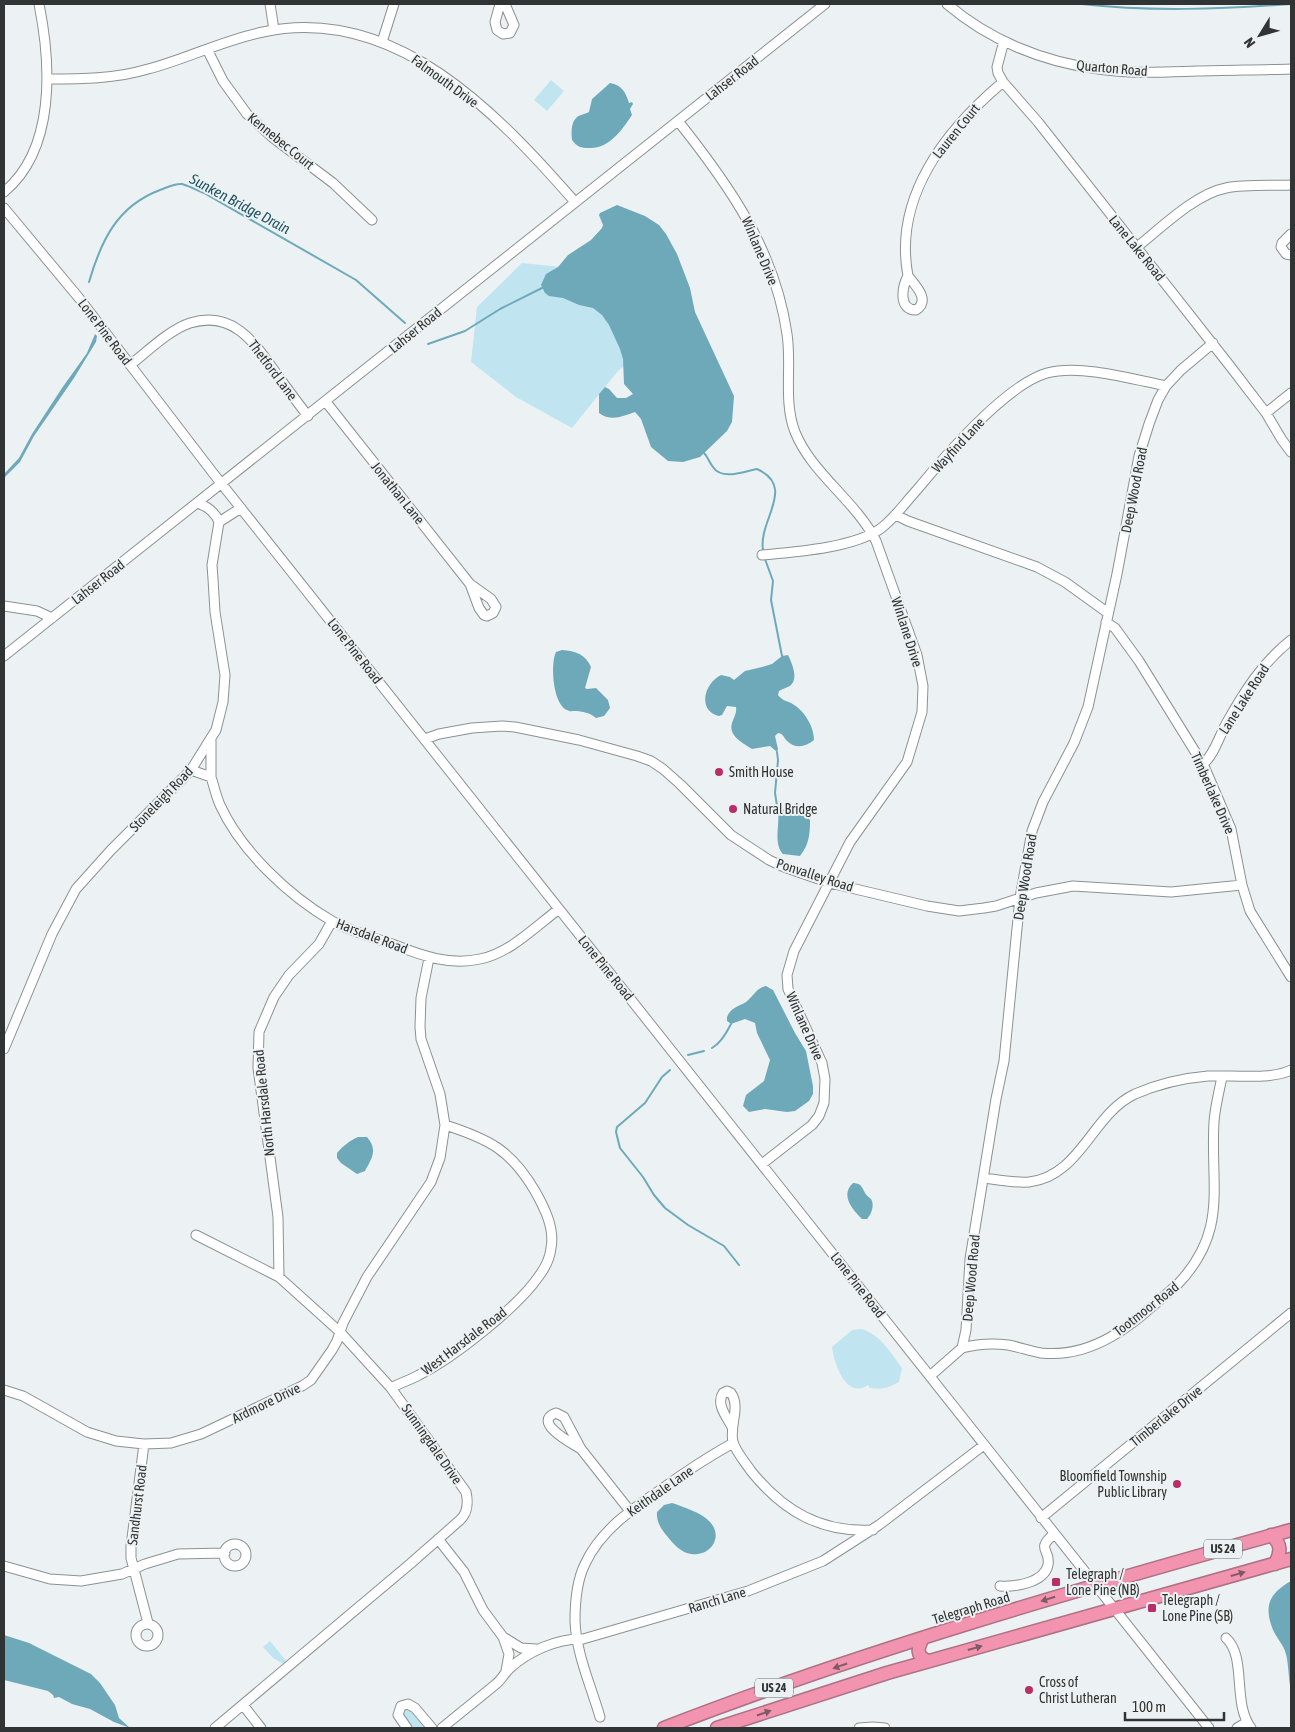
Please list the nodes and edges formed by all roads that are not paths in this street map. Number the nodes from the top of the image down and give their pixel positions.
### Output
1 (39, 4) edge
2 (270, 4) edge
3 (394, 4) edge
4 (500, 4) edge
5 (506, 4) edge
6 (825, 4) edge
7 (947, 4) edge
8 (274, 30) junction
9 (1004, 41) junction
10 (382, 42) junction
11 (207, 49) junction
12 (1291, 69) edge
13 (47, 79) junction
14 (1003, 82) junction
15 (678, 121) junction
16 (1291, 185) edge
17 (4, 192) edge
18 (575, 202) junction
19 (4, 208) edge
20 (372, 220) dead end
21 (1291, 234) edge
22 (1136, 247) junction
23 (1291, 255) edge
24 (908, 276) dead end
25 (1212, 343) junction
26 (130, 365) junction
27 (1166, 386) junction
28 (1291, 393) edge
29 (326, 402) junction
30 (1266, 413) junction
31 (308, 416) junction
32 (1291, 452) edge
33 (221, 484) junction
34 (197, 503) junction
35 (240, 508) junction
36 (896, 514) junction
37 (219, 522) junction
38 (872, 534) junction
39 (762, 555) dead end
40 (470, 584) dead end
41 (4, 606) edge
42 (52, 618) junction
43 (1107, 618) junction
44 (1291, 640) edge
45 (4, 656) edge
46 (425, 739) junction
47 (211, 741) junction
48 (1203, 764) junction
49 (191, 770) junction
50 (211, 777) junction
51 (830, 883) junction
52 (1242, 885) junction
53 (1020, 898) junction
54 (559, 909) junction
55 (332, 921) junction
56 (430, 958) junction
57 (1291, 977) edge
58 (4, 1049) edge
59 (1291, 1070) edge
60 (1222, 1077) junction
61 (446, 1125) junction
62 (762, 1164) junction
63 (984, 1178) junction
64 (196, 1235) dead end
65 (279, 1277) junction
66 (1291, 1313) edge
67 (340, 1332) junction
68 (962, 1348) junction
69 (930, 1376) junction
70 (391, 1388) junction
71 (4, 1390) edge
72 (732, 1427) dead end
73 (733, 1443) junction
74 (144, 1444) junction
75 (984, 1445) junction
76 (581, 1449) dead end
77 (630, 1511) junction
78 (1041, 1518) junction
79 (873, 1530) junction
80 (1291, 1530) edge
81 (1054, 1534) junction
82 (1271, 1535) junction
83 (438, 1539) junction
84 (225, 1553) dead end
85 (1291, 1559) edge
86 (1275, 1564) junction
87 (4, 1566) edge
88 (134, 1569) junction
89 (1095, 1585) junction
90 (1000, 1586) dead end
91 (1114, 1609) junction
92 (148, 1623) dead end
93 (503, 1636) junction
94 (923, 1638) junction
95 (1226, 1638) dead end
96 (578, 1639) junction
97 (536, 1650) junction
98 (886, 1650) junction
99 (928, 1662) junction
100 (506, 1671) junction
101 (887, 1673) junction
102 (243, 1705) junction
103 (600, 1716) dead end
104 (1249, 1725) edge
105 (214, 1728) edge
106 (262, 1728) edge
107 (407, 1728) edge
108 (432, 1728) edge
109 (442, 1728) edge
110 (664, 1728) edge
111 (717, 1728) edge
112 (859, 1728) edge
113 (885, 1728) edge
114 (1209, 1728) edge
115 (1237, 1728) edge

1 - 13 street
2 - 8 street
3 - 10 street
4 - 5 street
6 - 15 street, Lahser Road
7 - 9 street, Quarton Road
8 - 10 street, Falmouth Drive
8 - 11 street, Falmouth Drive
9 - 12 street, Quarton Road
9 - 14 street
10 - 18 street, Falmouth Drive
11 - 13 street, Falmouth Drive
11 - 20 street, Kennebec Court
13 - 17 street
14 - 22 street, Lane Lake Road
14 - 24 street, Lauren Court
15 - 18 street, Lahser Road
15 - 38 street, Winlane Drive
16 - 22 street
18 - 29 street, Lahser Road
19 - 26 street, Lone Pine Road
21 - 23 street
22 - 25 street, Lane Lake Road
25 - 27 street, Deep Wood Road
25 - 30 street, Lane Lake Road
26 - 31 street, Thetford Lane
26 - 33 street, Lone Pine Road
27 - 36 street, Wayfind Lane
27 - 43 street, Deep Wood Road
28 - 30 street
29 - 31 street, Lahser Road
29 - 40 street, Jonathan Lane
30 - 32 street, Lane Lake Road
31 - 33 street, Lahser Road
33 - 34 street, Lahser Road
33 - 35 street, Lone Pine Road
34 - 37 street
34 - 42 street, Lahser Road
35 - 37 street
35 - 46 street, Lone Pine Road
36 - 38 street, Wayfind Lane
36 - 43 street, Timberlake Drive
37 - 47 street, Stoneleigh Road
38 - 39 street, Wayfind Lane
38 - 51 street, Winlane Drive
41 - 42 street
42 - 45 street, Lahser Road
43 - 48 street, Timberlake Drive
43 - 53 street, Deep Wood Road
44 - 48 street, Lane Lake Road
46 - 51 street, Ponvalley Road
46 - 54 street, Lone Pine Road
47 - 49 street, Stoneleigh Road
47 - 50 street, Harsdale Road
48 - 52 street, Timberlake Drive
49 - 50 street
49 - 58 street, Stoneleigh Road
50 - 55 street, Harsdale Road
51 - 53 street, Ponvalley Road
51 - 62 street, Winlane Drive
52 - 53 street, Ponvalley Road
52 - 57 street, Timberlake Drive
53 - 63 street, Deep Wood Road
54 - 56 street, Harsdale Road
54 - 62 street, Lone Pine Road
55 - 56 street, Harsdale Road
55 - 65 street, North Harsdale Road
56 - 61 street
59 - 60 street
60 - 63 street
60 - 68 street, Tootmoor Road
61 - 67 street, Ardmore Drive
61 - 70 street, West Harsdale Road
62 - 69 street, Lone Pine Road
63 - 68 street, Deep Wood Road
64 - 65 street, Sunningdale Drive
65 - 67 street, Sunningdale Drive
66 - 78 street, Timberlake Drive
67 - 70 street, Sunningdale Drive
67 - 74 street, Ardmore Drive
68 - 69 street
69 - 75 street, Lone Pine Road
70 - 83 street, Sunningdale Drive
71 - 74 street, Ardmore Drive
72 - 73 street
73 - 77 street, Keithdale Lane
73 - 79 street
74 - 88 street, Sandhurst Road
75 - 78 street, Lone Pine Road
75 - 79 street, Ranch Lane
76 - 77 street
77 - 96 street, Keithdale Lane
78 - 81 street, Lone Pine Road
79 - 96 street, Ranch Lane
80 - 82 highway, Telegraph Road / US 24
81 - 89 street, Lone Pine Road
81 - 90 street
82 - 86 highway
82 - 89 highway, Telegraph Road / US 24
83 - 93 street
83 - 102 street, Sunningdale Drive
84 - 88 street
85 - 86 highway, US 24
91 -> 86 highway, US 24
87 - 88 street
88 - 92 street, Sandhurst Road
89 - 91 street, Lone Pine Road
89 -> 94 highway, Telegraph Road / US 24
99 -> 91 highway, US 24
91 - 114 street, Lone Pine Road
93 - 97 street
93 - 100 street
94 - 98 highway, Telegraph Road / US 24
94 - 99 highway
95 - 104 street
96 - 97 street, Ranch Lane
96 - 103 street, Keithdale Lane
97 - 100 street, Ranch Lane
98 - 101 highway
98 -> 110 highway, Telegraph Road / US 24
99 - 101 highway, US 24
100 - 109 street, Ranch Lane
111 -> 101 highway, US 24
102 - 105 street, Sunningdale Drive
102 - 106 street
104 - 115 street
107 - 108 street
112 - 113 street

